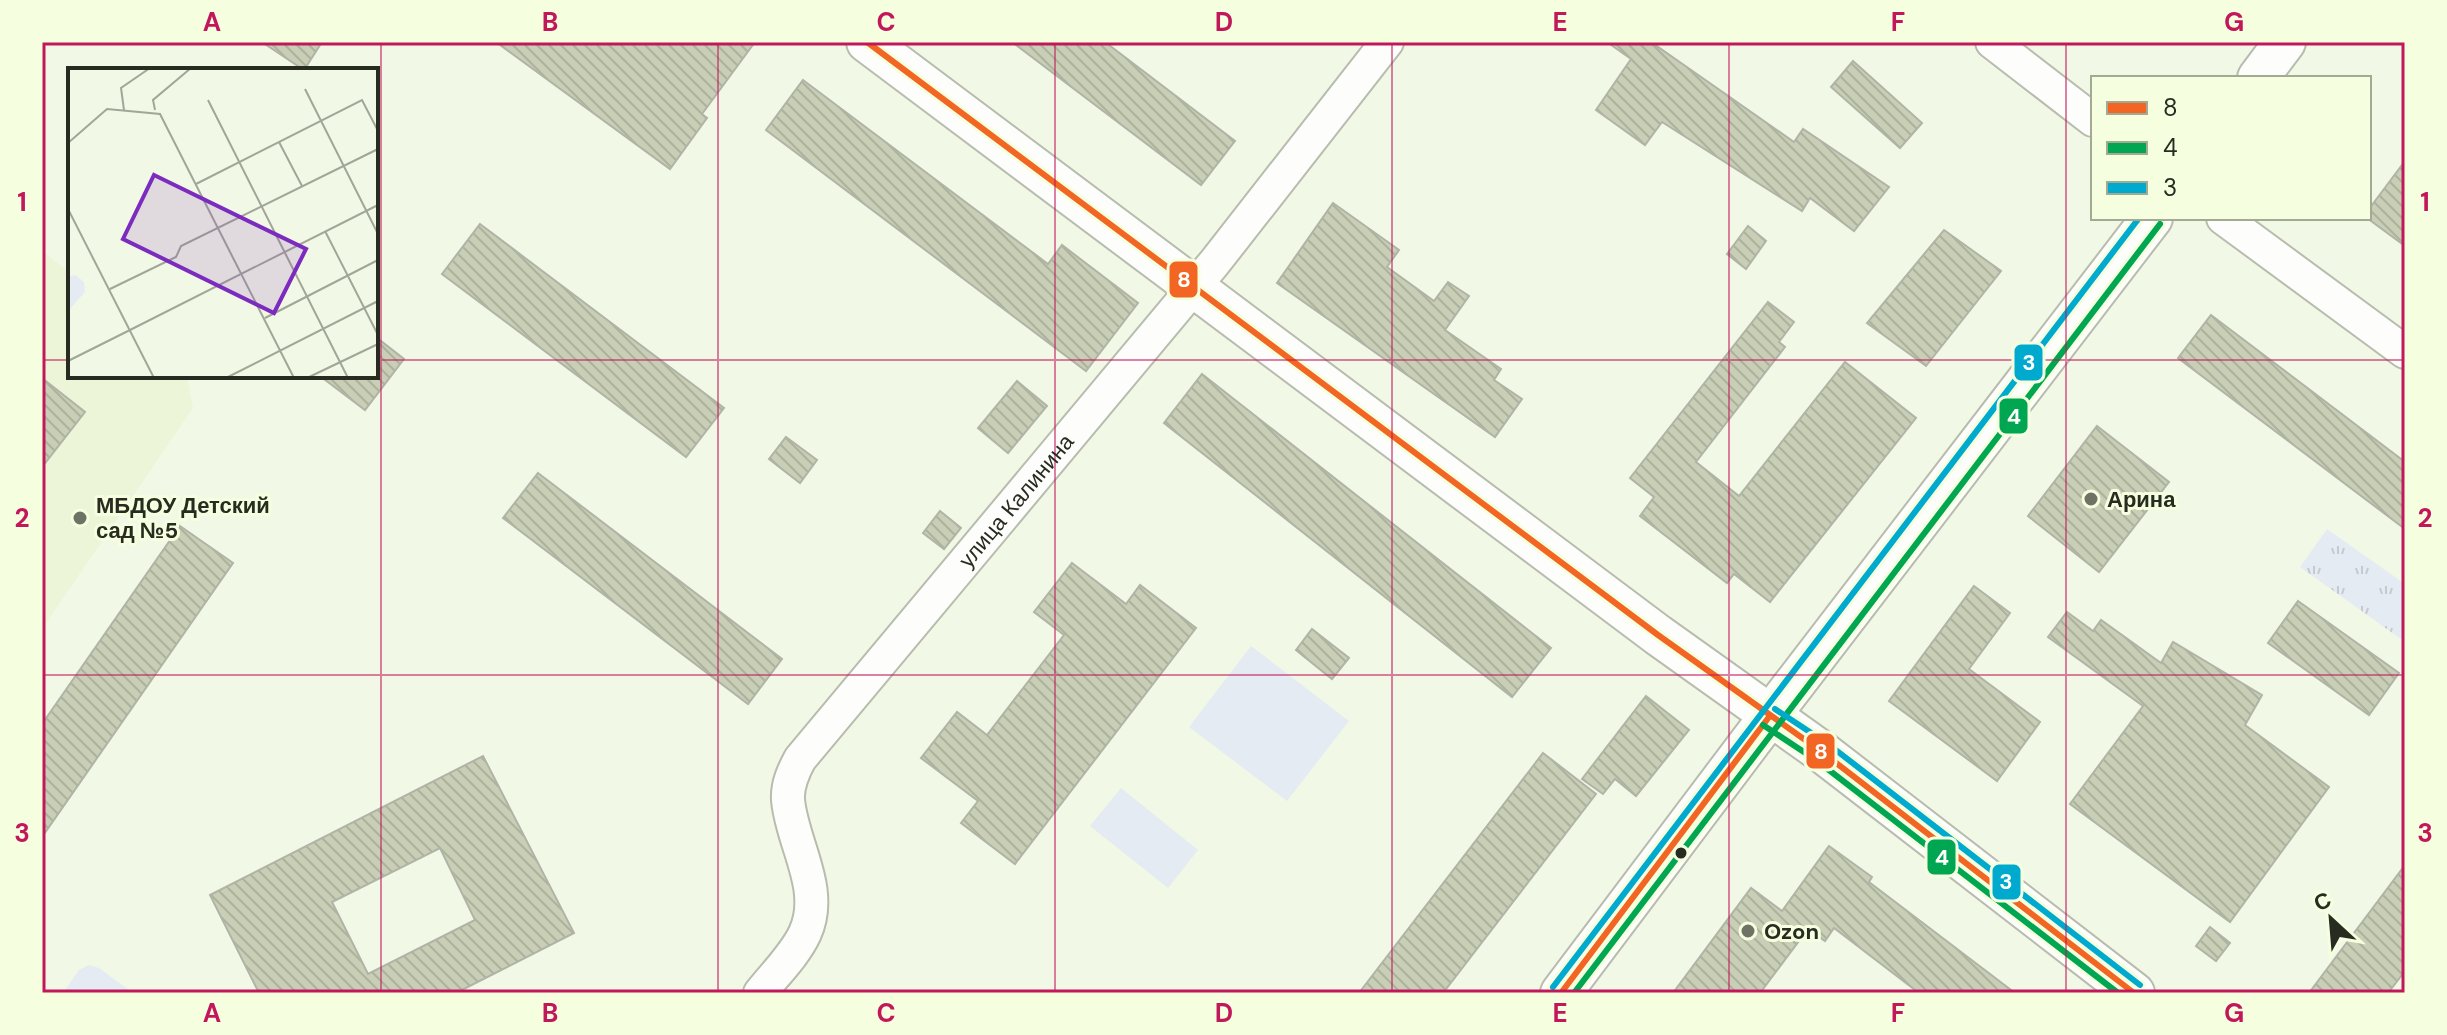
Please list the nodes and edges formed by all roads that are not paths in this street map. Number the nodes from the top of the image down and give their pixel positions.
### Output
1 (867, 42) edge
2 (1387, 42) edge
3 (1992, 42) edge
4 (2285, 42) edge
5 (2260, 76) edge
6 (2091, 118) edge
7 (2150, 220) edge
8 (2226, 220) edge
9 (1193, 289) junction
10 (2405, 352) edge
11 (1769, 717) junction
12 (760, 993) edge
13 (1561, 993) edge
14 (2134, 993) edge

1 - 9 main road
2 - 9 street, улица Калинина
3 - 6 street
4 - 5 main road
7 - 11 main road
8 - 10 street
9 - 11 main road
9 - 12 street, улица Калинина
11 - 13 main road
11 - 14 main road

